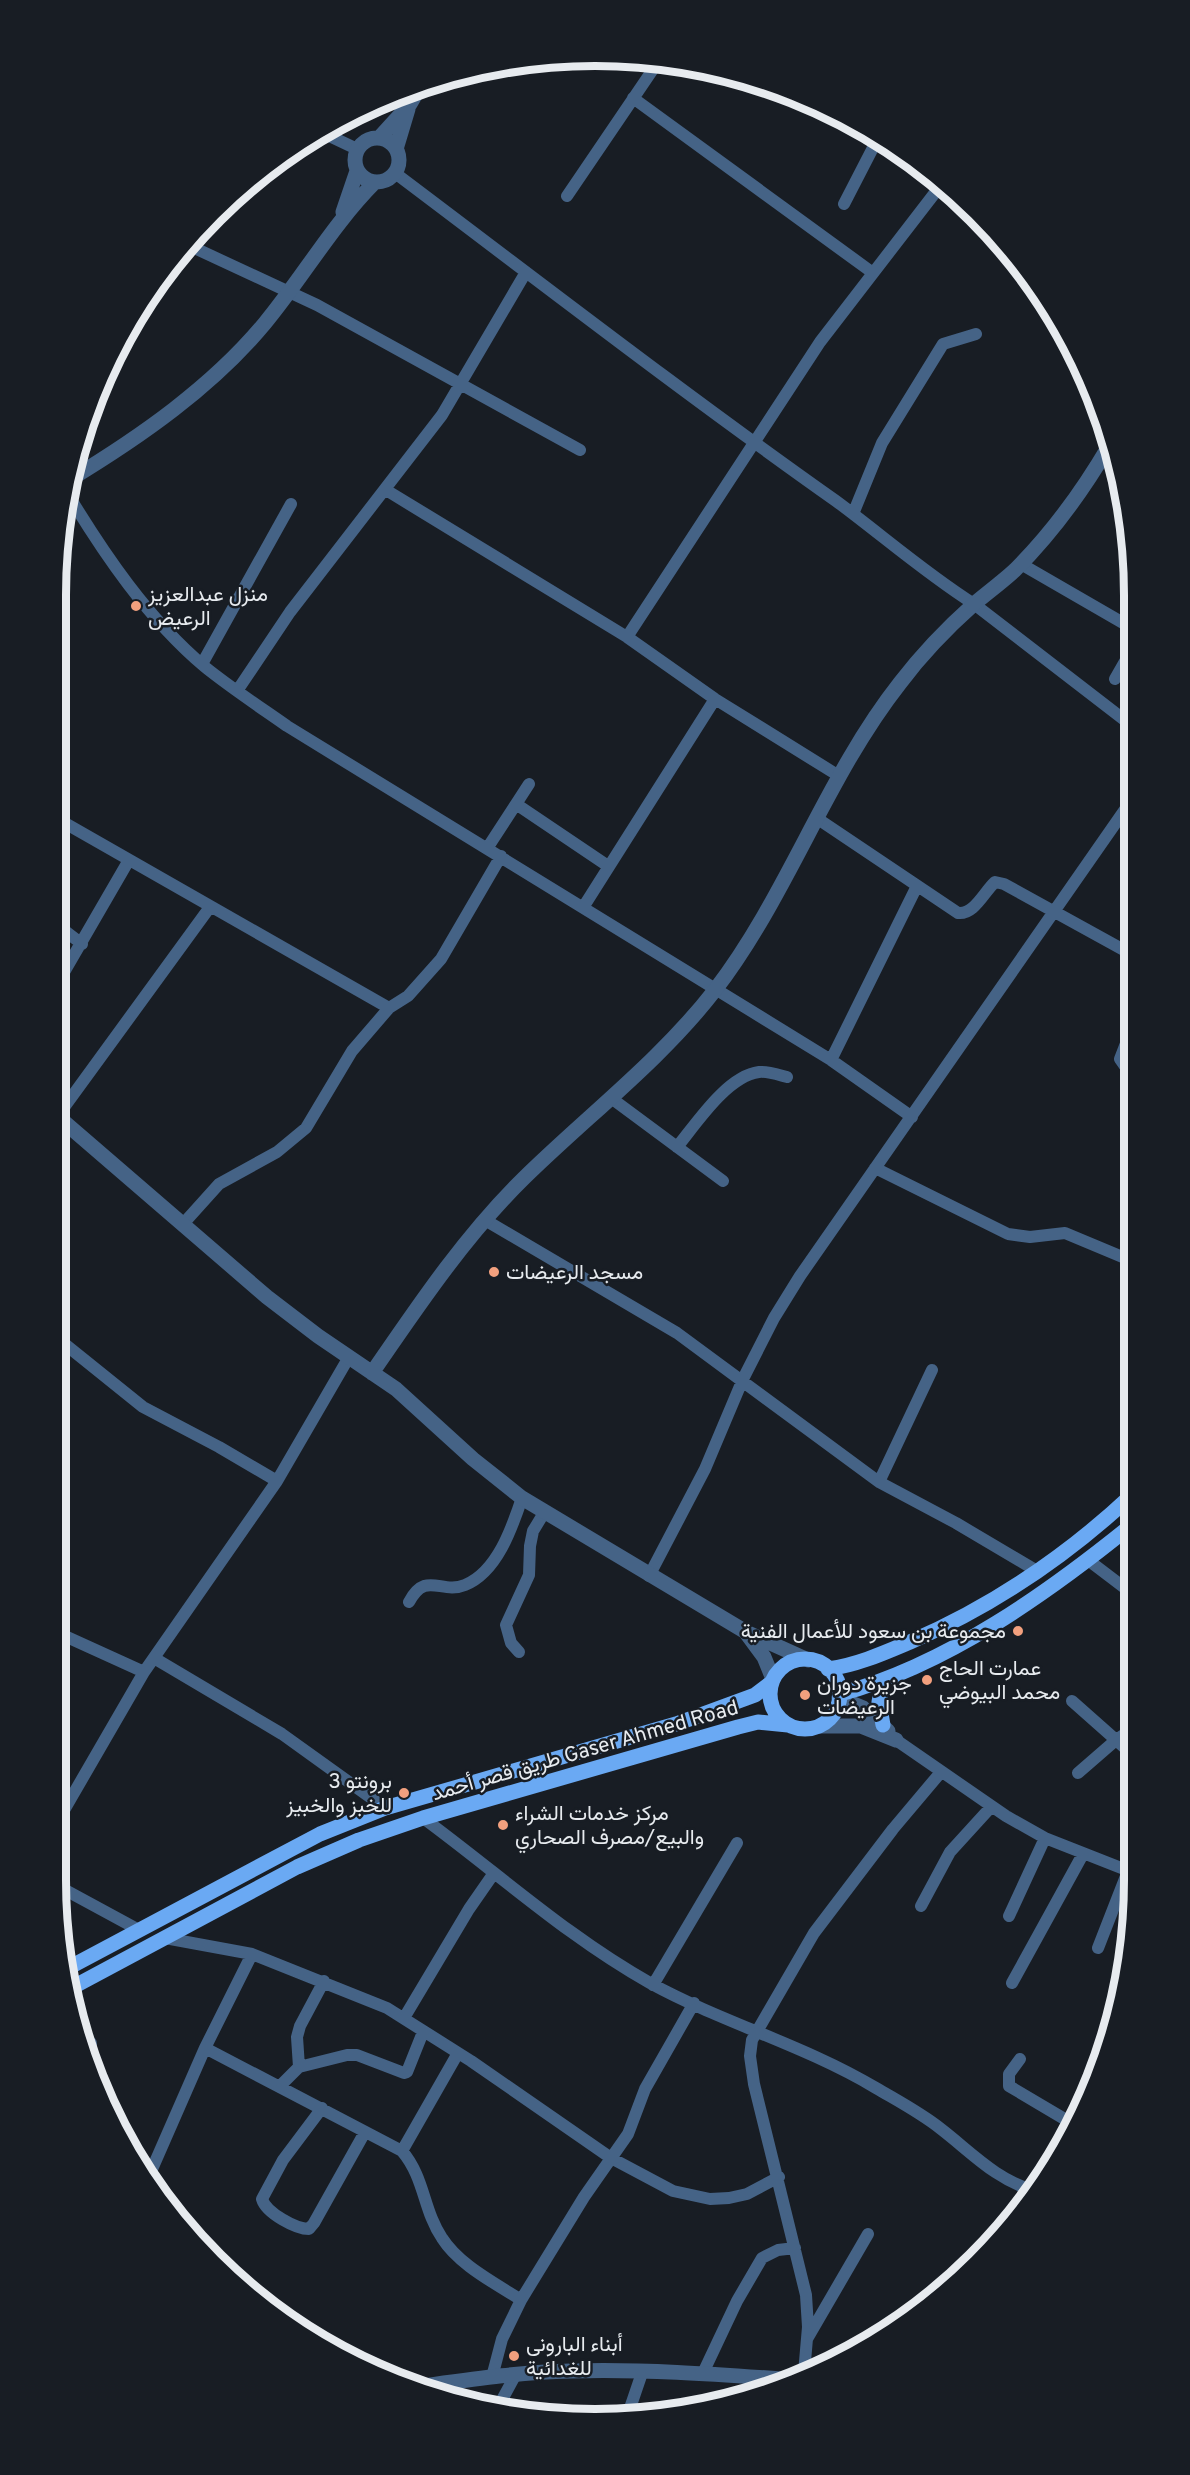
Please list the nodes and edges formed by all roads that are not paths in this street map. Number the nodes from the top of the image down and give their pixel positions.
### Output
1 (653, 70) edge
2 (633, 98) junction
3 (409, 100) edge
4 (406, 101) edge
5 (331, 137) edge
6 (379, 138) junction
7 (874, 146) edge
8 (357, 149) junction
9 (396, 149) junction
10 (357, 171) junction
11 (395, 173) junction
12 (375, 182) junction
13 (937, 191) edge
14 (567, 196) dead end
15 (844, 204) dead end
16 (338, 223) junction
17 (195, 248) edge
18 (526, 272) junction
19 (873, 273) junction
20 (289, 293) junction
21 (976, 334) dead end
22 (460, 385) junction
23 (755, 444) junction
24 (580, 450) dead end
25 (1105, 453) edge
26 (80, 473) edge
27 (386, 490) junction
28 (74, 504) edge
29 (291, 504) dead end
30 (853, 514) junction
31 (1021, 564) junction
32 (974, 604) junction
33 (1124, 624) edge
34 (627, 637) junction
35 (1124, 663) edge
36 (202, 664) junction
37 (1115, 678) dead end
38 (237, 691) junction
39 (715, 699) junction
40 (1124, 720) edge
41 (839, 776) junction
42 (529, 783) dead end
43 (516, 804) junction
44 (1124, 811) edge
45 (818, 819) junction
46 (66, 824) edge
47 (488, 847) junction
48 (501, 856) junction
49 (129, 860) junction
50 (608, 866) junction
51 (917, 886) junction
52 (584, 906) junction
53 (210, 907) junction
54 (1055, 910) junction
55 (66, 932) edge
56 (82, 944) junction
57 (1124, 950) edge
58 (66, 970) edge
59 (715, 990) junction
60 (389, 1008) junction
61 (1124, 1049) edge
62 (831, 1060) junction
63 (1124, 1065) edge
64 (787, 1077) dead end
65 (611, 1098) junction
66 (66, 1102) edge
67 (912, 1116) junction
68 (66, 1125) edge
69 (677, 1147) junction
70 (874, 1168) junction
71 (723, 1181) dead end
72 (484, 1220) junction
73 (183, 1224) junction
74 (1124, 1258) edge
75 (66, 1344) edge
76 (349, 1357) junction
77 (932, 1370) dead end
78 (372, 1373) junction
79 (744, 1379) junction
80 (277, 1481) junction
81 (879, 1482) junction
82 (522, 1498) junction
83 (1124, 1502) edge
84 (544, 1513) junction
85 (1124, 1531) edge
86 (1088, 1560) junction
87 (1037, 1572) junction
88 (649, 1576) junction
89 (1124, 1587) edge
90 (409, 1602) dead end
91 (746, 1632) junction
92 (66, 1637) edge
93 (519, 1652) dead end
94 (154, 1658) junction
95 (808, 1660) junction
96 (828, 1669) junction
97 (144, 1672) junction
98 (772, 1680) junction
99 (883, 1681) junction
100 (839, 1696) junction
101 (1072, 1701) dead end
102 (788, 1725) junction
103 (883, 1725) junction
104 (820, 1726) junction
105 (1124, 1735) edge
106 (896, 1740) junction
107 (1116, 1740) junction
108 (1124, 1747) edge
109 (941, 1772) junction
110 (1078, 1773) dead end
111 (66, 1807) edge
112 (991, 1807) junction
113 (386, 1808) junction
114 (423, 1818) junction
115 (1045, 1838) junction
116 (737, 1843) dead end
117 (1083, 1854) junction
118 (1124, 1869) edge
119 (494, 1873) junction
120 (1124, 1889) edge
121 (66, 1891) edge
122 (921, 1906) dead end
123 (1009, 1916) dead end
124 (139, 1930) junction
125 (165, 1938) junction
126 (1098, 1948) dead end
127 (252, 1954) junction
128 (73, 1965) edge
129 (324, 1981) junction
130 (1012, 1983) dead end
131 (77, 1985) edge
132 (653, 1985) junction
133 (694, 2003) junction
134 (404, 2018) junction
135 (756, 2030) junction
136 (423, 2032) junction
137 (206, 2048) junction
138 (458, 2053) junction
139 (1020, 2059) dead end
140 (299, 2067) junction
141 (281, 2085) junction
142 (322, 2108) junction
143 (1066, 2120) edge
144 (365, 2132) junction
145 (402, 2151) junction
146 (610, 2158) junction
147 (153, 2170) edge
148 (779, 2177) junction
149 (1026, 2187) edge
150 (868, 2234) dead end
151 (795, 2248) junction
152 (521, 2300) junction
153 (807, 2339) junction
154 (805, 2365) edge
155 (642, 2373) junction
156 (703, 2373) junction
157 (516, 2374) junction
158 (492, 2377) junction
159 (772, 2378) edge
160 (436, 2384) edge
161 (502, 2400) edge
162 (630, 2408) edge

1 - 2 street
2 - 14 street
2 - 19 street
3 - 9 street
4 - 6 street
5 - 8 street
6 - 8 street
6 - 9 street
7 - 15 street
8 - 10 street
9 - 11 street
10 - 12 street
10 - 16 street
11 - 12 street
11 - 18 street
12 - 16 street
13 - 19 street
16 - 20 street
17 - 20 street
18 - 22 street
18 - 23 street
19 - 23 street
20 - 22 street
20 - 26 street
21 - 30 street
22 - 24 street
22 - 27 street
23 - 30 street
23 - 34 street
25 - 31 street
27 - 34 street
27 - 38 street
28 - 36 street
29 - 36 street
30 - 32 street
31 - 32 street
31 - 33 street
32 - 40 street
32 - 41 street
34 - 39 street
35 - 37 street
36 - 38 street
38 - 47 street
39 - 41 street
39 - 50 street
41 - 45 street
42 - 43 street
43 - 47 street
43 - 50 street
44 - 54 street
45 - 51 street
45 - 59 street
46 - 49 street
47 - 48 street
48 - 52 street
48 - 60 street
49 - 53 street
49 - 56 street
50 - 52 street
51 - 54 street
51 - 62 street
52 - 59 street
53 - 60 street
53 - 66 street
54 - 57 street
54 - 67 street
55 - 56 street
56 - 58 street
59 - 62 street
59 - 65 street
60 - 73 street
61 - 63 street
62 - 67 street
64 - 69 street
65 - 69 street
65 - 72 street
67 - 70 street
68 - 73 street
69 - 71 street
70 - 74 street
70 - 79 street
72 - 78 street
72 - 79 street
73 - 76 street
75 - 80 street
76 - 78 street
76 - 80 street
77 - 81 street
78 - 82 street
79 - 81 street
79 - 88 street
80 - 94 street
81 - 87 street
82 - 84 street
82 - 90 street
83 - 87 main road
84 - 88 street
84 - 93 street
85 - 86 main road
86 - 89 street
86 - 99 main road
87 - 96 main road
88 - 91 street
91 - 95 street
91 - 98 street
92 - 97 street
94 - 97 street
94 - 113 street
95 - 96 main road
95 - 98 main road
96 - 100 main road
97 - 111 street
98 - 102 main road
98 - 113 main road, طريق قصر أحمد Gaser Ahmed Road
99 - 100 main road
99 - 103 main road
100 - 103 street
100 - 104 main road
101 - 107 street
102 - 104 main road
102 - 114 main road, طريق قصر أحمد Gaser Ahmed Road
103 - 106 street
104 - 106 street
105 - 107 street
106 - 109 street
107 - 108 street
107 - 110 street
109 - 112 street
109 - 135 street
112 - 115 street
112 - 122 street
113 - 124 main road, طريق قصر أحمد Gaser Ahmed Road
114 - 119 street
114 - 125 main road, طريق قصر أحمد Gaser Ahmed Road
115 - 117 street
115 - 123 street
116 - 132 street
117 - 118 street
117 - 130 street
119 - 132 street
119 - 134 street
120 - 126 street
121 - 124 street
124 - 128 main road, طريق قصر أحمد Gaser Ahmed Road
125 - 127 street
125 - 131 main road, طريق قصر أحمد Gaser Ahmed Road
127 - 129 street
127 - 137 street
129 - 134 street
129 - 140 street
132 - 133 street
133 - 135 street
133 - 146 street
134 - 136 street
135 - 148 street
135 - 149 street
136 - 138 street
136 - 140 street
137 - 141 street
137 - 147 street
138 - 145 street
138 - 146 street
139 - 143 street
140 - 141 street
141 - 142 street
142 - 144 street
142 - 144 street
144 - 145 street
145 - 152 street
146 - 148 street
146 - 152 street
148 - 151 street
150 - 153 street
151 - 153 street
151 - 156 street
152 - 158 street
153 - 154 street
155 - 156 street
155 - 157 street
155 - 162 street
156 - 159 street
157 - 158 street
157 - 161 street
158 - 160 street

